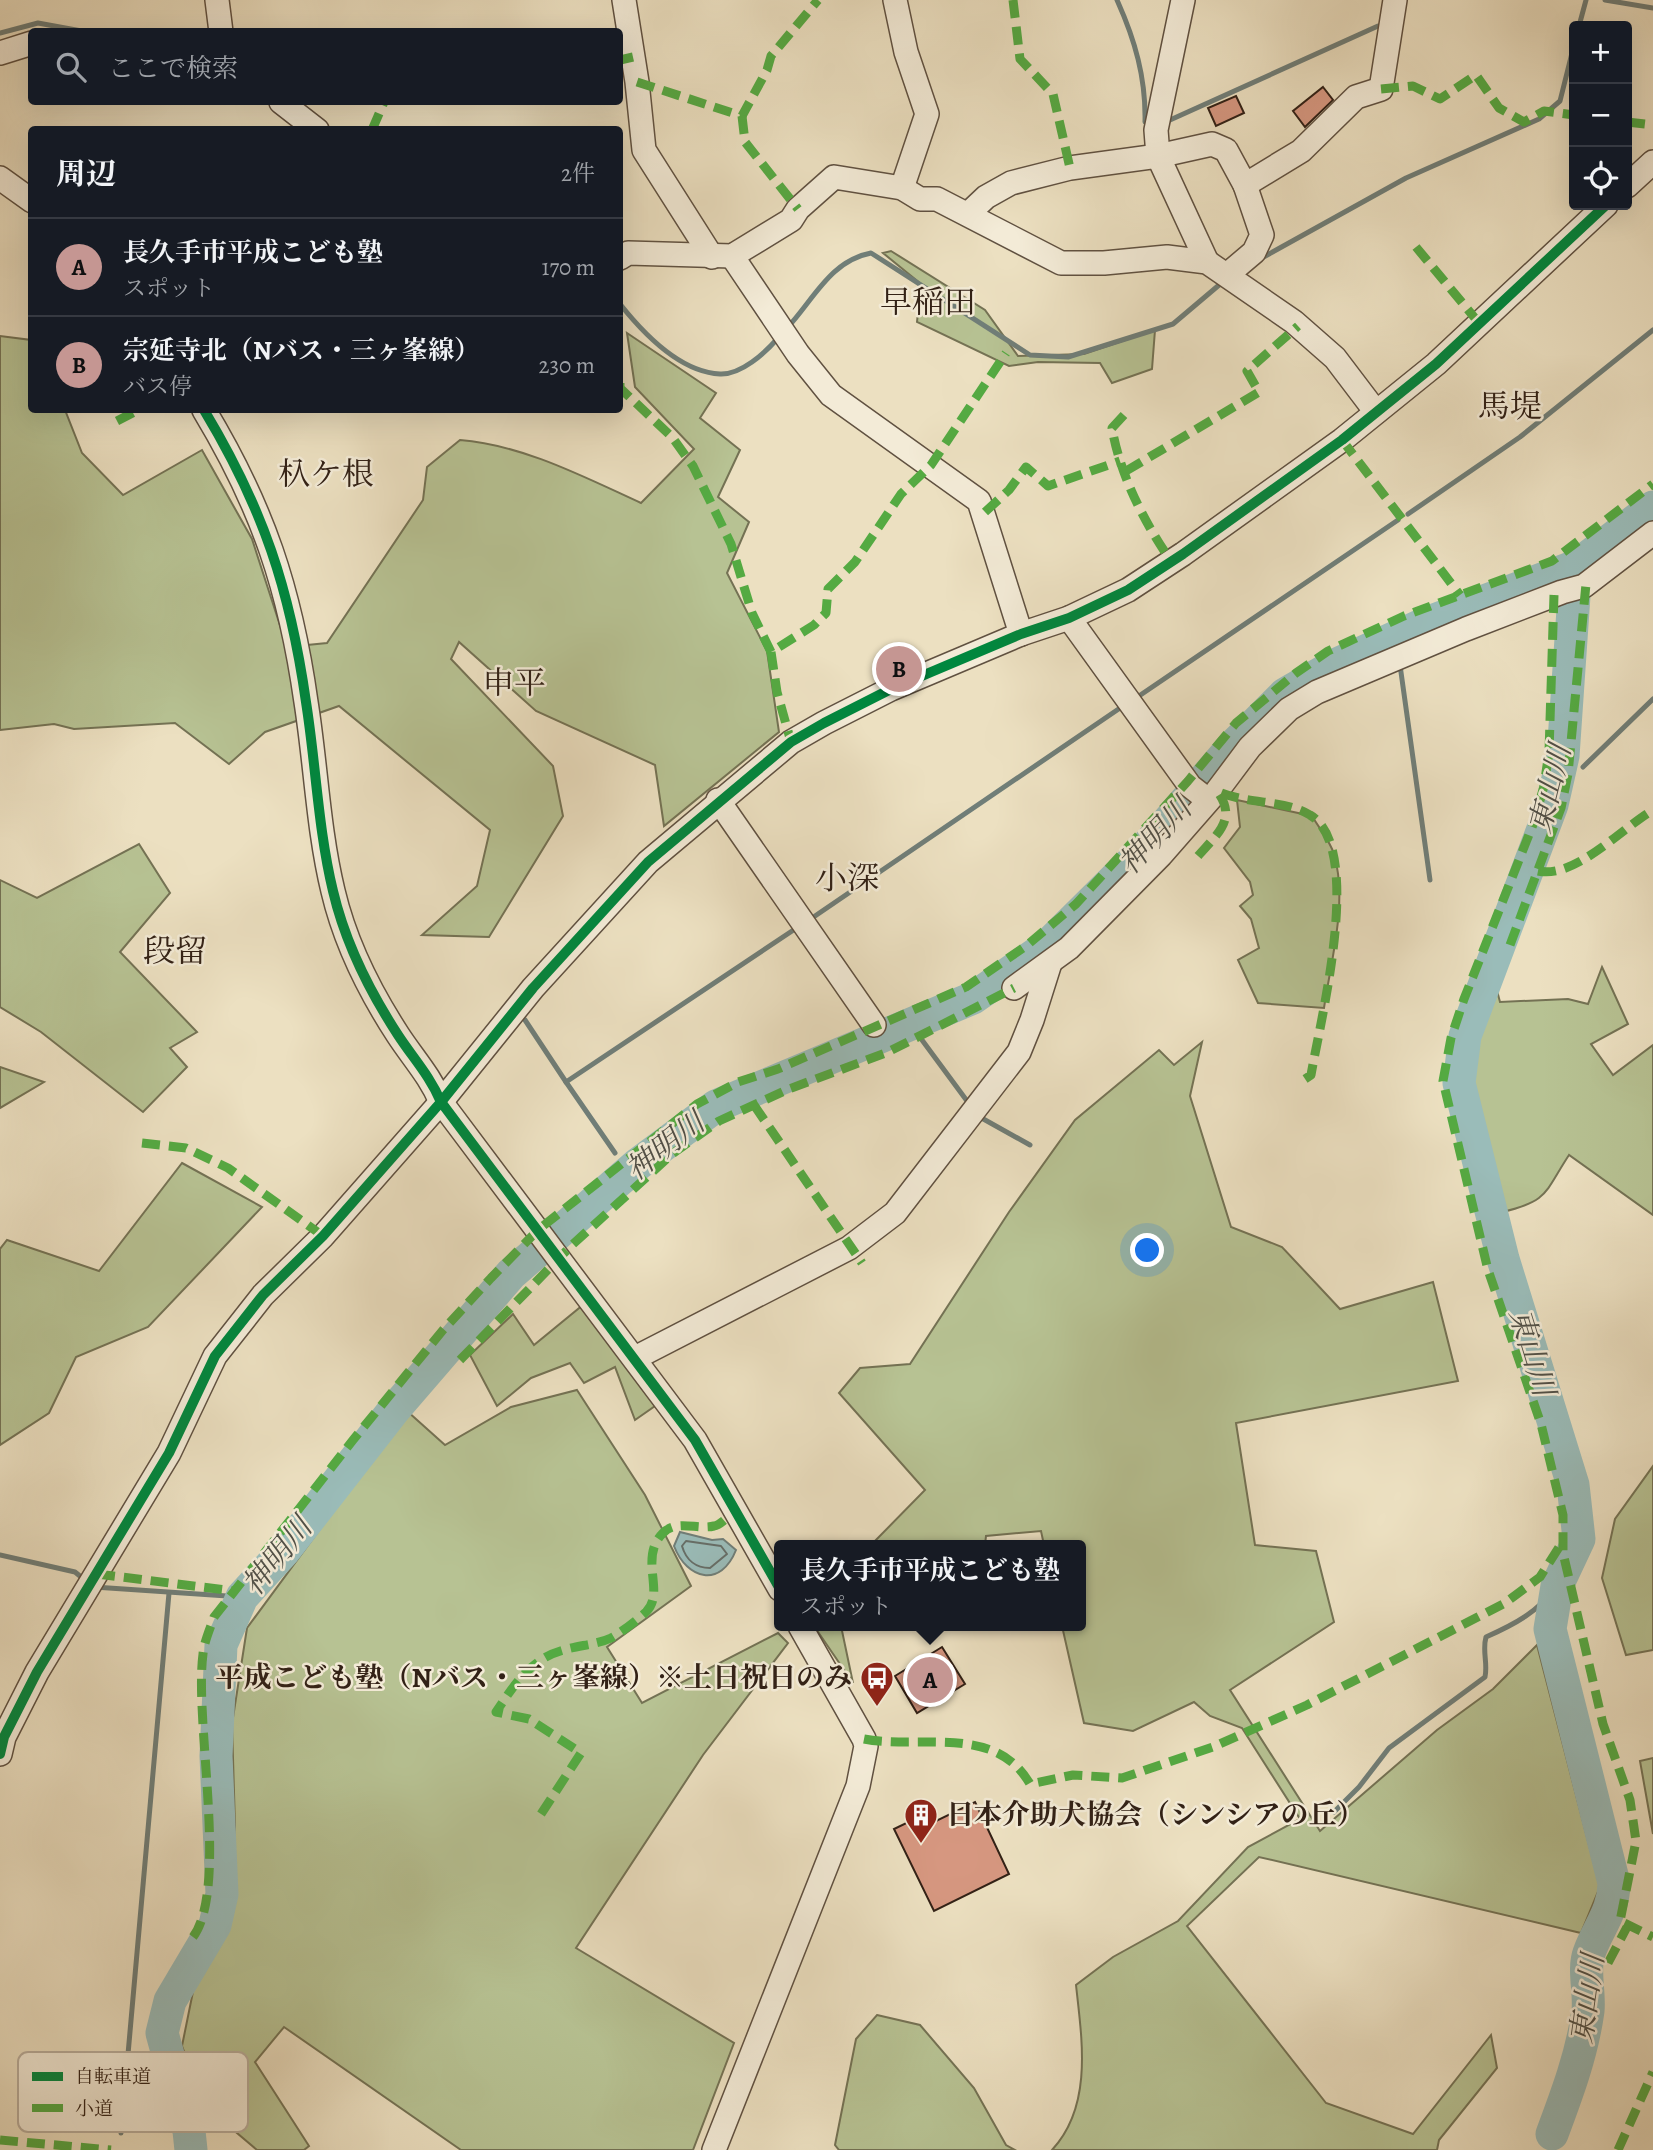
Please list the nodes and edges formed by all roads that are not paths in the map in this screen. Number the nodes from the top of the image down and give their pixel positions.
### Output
1 (217, 0) edge
2 (624, 0) edge
3 (895, 0) edge
4 (1182, 0) edge
5 (1395, 0) edge
6 (220, 28) edge
7 (28, 44) edge
8 (0, 52) edge
9 (285, 105) edge
10 (312, 126) edge
11 (1158, 156) junction
12 (1652, 165) edge
13 (0, 178) edge
14 (1632, 182) edge
15 (1245, 185) junction
16 (902, 188) junction
17 (28, 198) edge
18 (1601, 210) edge
19 (968, 214) junction
20 (623, 256) edge
21 (722, 257) junction
22 (1206, 262) junction
23 (1228, 274) junction
24 (1376, 412) junction
25 (206, 413) edge
26 (1653, 533) edge
27 (1069, 618) junction
28 (1021, 634) junction
29 (1201, 795) junction
30 (719, 800) junction
31 (1049, 963) junction
32 (1014, 988) dead end
33 (874, 1025) dead end
34 (441, 1102) junction
35 (635, 1358) junction
36 (774, 1579) edge
37 (803, 1631) edge
38 (0, 1754) edge
39 (715, 2150) edge

1 - 6 street
2 - 21 street
3 - 16 street
4 - 11 street
5 - 15 street
7 - 8 street
9 - 10 street
11 - 15 street
11 - 19 street
11 - 22 street
12 - 14 street
13 - 17 street
15 - 23 street
16 - 19 street
16 - 21 street
18 - 24 street
19 - 22 street
20 - 21 street
21 - 28 street
22 - 23 street
23 - 24 street
24 - 27 street
25 - 34 street
26 - 29 street
27 - 28 street
27 - 29 street
28 - 30 street
29 - 31 street
30 - 33 street
30 - 34 street
31 - 32 street
31 - 35 street
34 - 35 street
34 - 38 street
35 - 36 street
37 - 39 street

